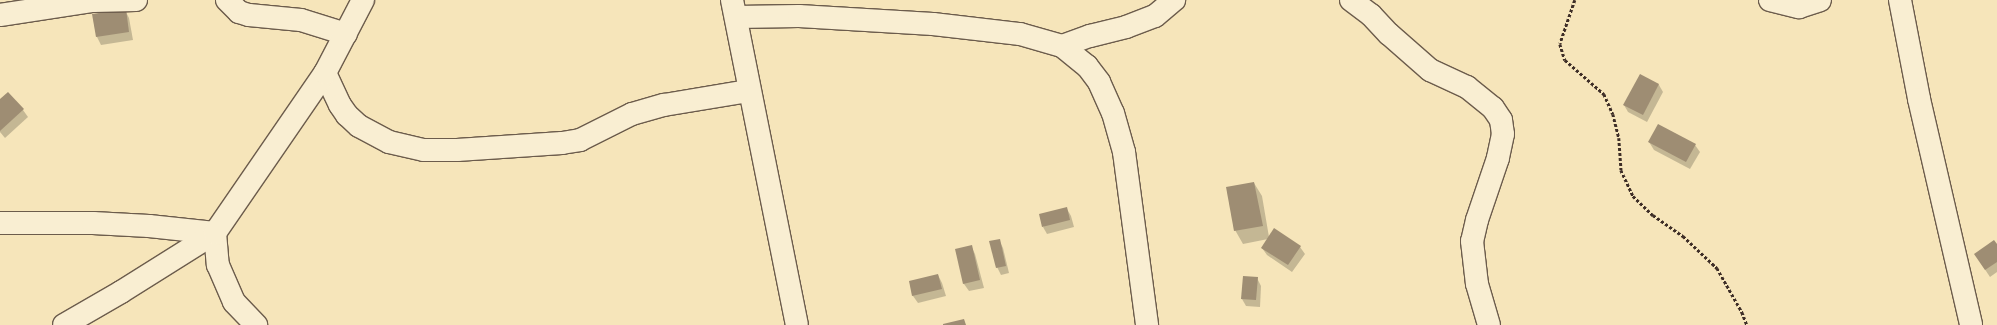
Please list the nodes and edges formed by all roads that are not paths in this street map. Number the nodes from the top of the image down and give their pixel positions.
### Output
1 (136, 0) edge
2 (227, 0) edge
3 (363, 0) edge
4 (1174, 0) edge
5 (1351, 0) edge
6 (1770, 0) edge
7 (1820, 0) edge
8 (1900, 0) edge
9 (734, 9) edge
10 (0, 15) edge
11 (346, 34) junction
12 (1062, 46) junction
13 (325, 72) junction
14 (749, 91) junction
15 (0, 223) edge
16 (214, 233) junction
17 (64, 325) edge
18 (256, 325) edge
19 (797, 325) edge
20 (1147, 325) edge
21 (1489, 325) edge
22 (1971, 325) edge

1 - 10 street
2 - 11 street
3 - 11 street
4 - 12 street
5 - 21 street
6 - 7 street
8 - 22 street
9 - 12 street
9 - 14 street
11 - 13 street
12 - 20 street
13 - 14 street
13 - 16 street
14 - 19 street
15 - 16 street
16 - 17 street
16 - 18 street

